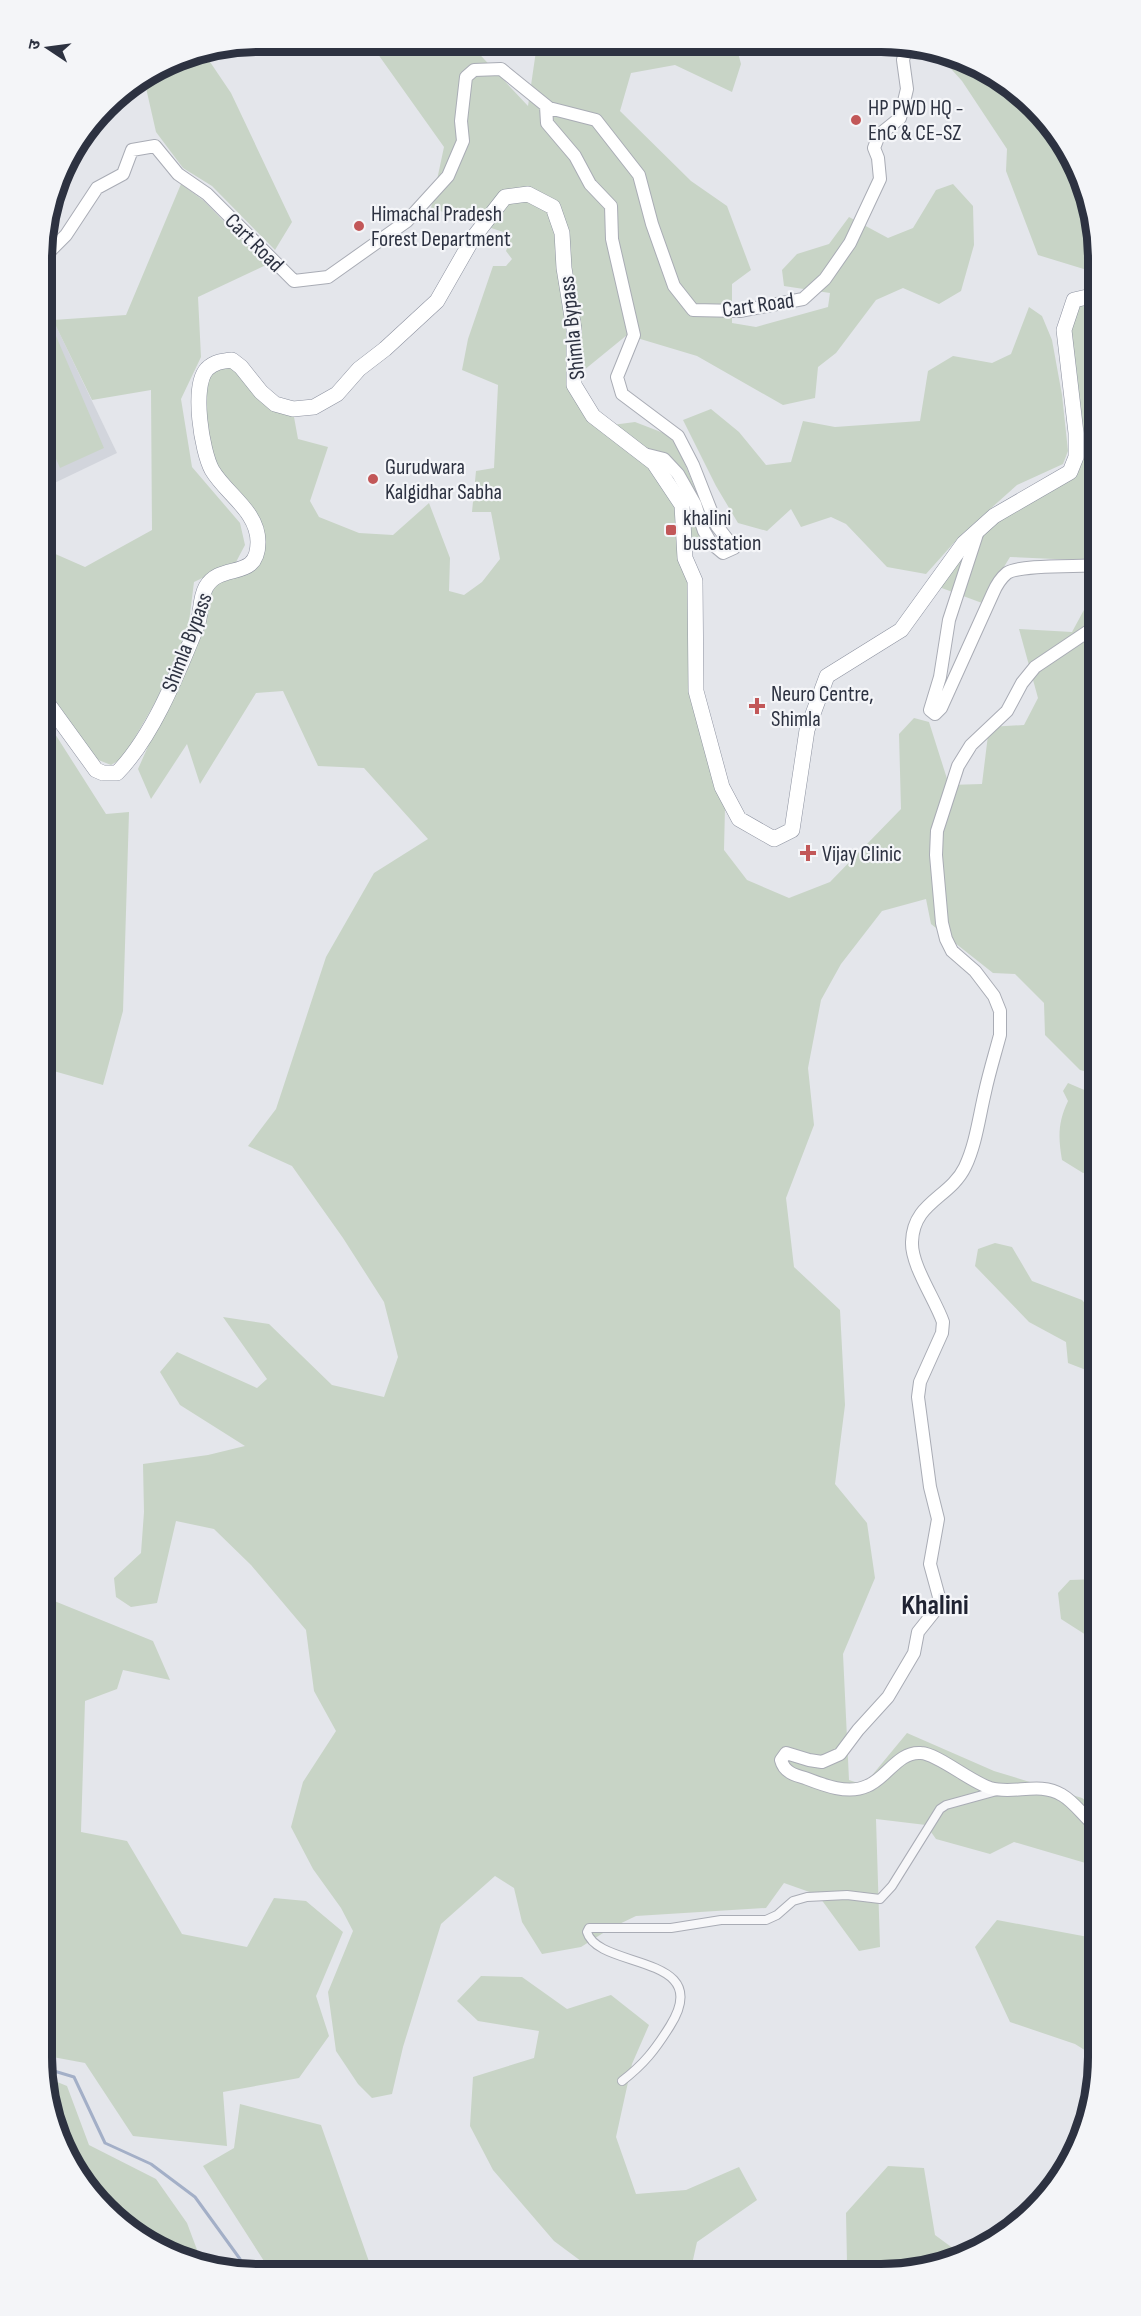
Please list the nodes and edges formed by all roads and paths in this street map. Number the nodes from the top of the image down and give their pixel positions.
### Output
1 (905, 54) edge
2 (546, 106) junction
3 (53, 247) edge
4 (1088, 298) edge
5 (643, 454) junction
6 (978, 531) junction
7 (1088, 565) edge
8 (1088, 631) edge
9 (53, 710) edge
10 (1001, 1790) junction
11 (1088, 1821) edge
12 (622, 2081) dead end

1 - 2 street, Cart Road
2 - 3 street, Cart Road
2 - 5 street
4 - 6 highway, Shimla Bypass
5 - 6 highway, Shimla Bypass
5 - 9 highway, Shimla Bypass
6 - 7 street
8 - 10 street
10 - 11 street
10 - 12 street

